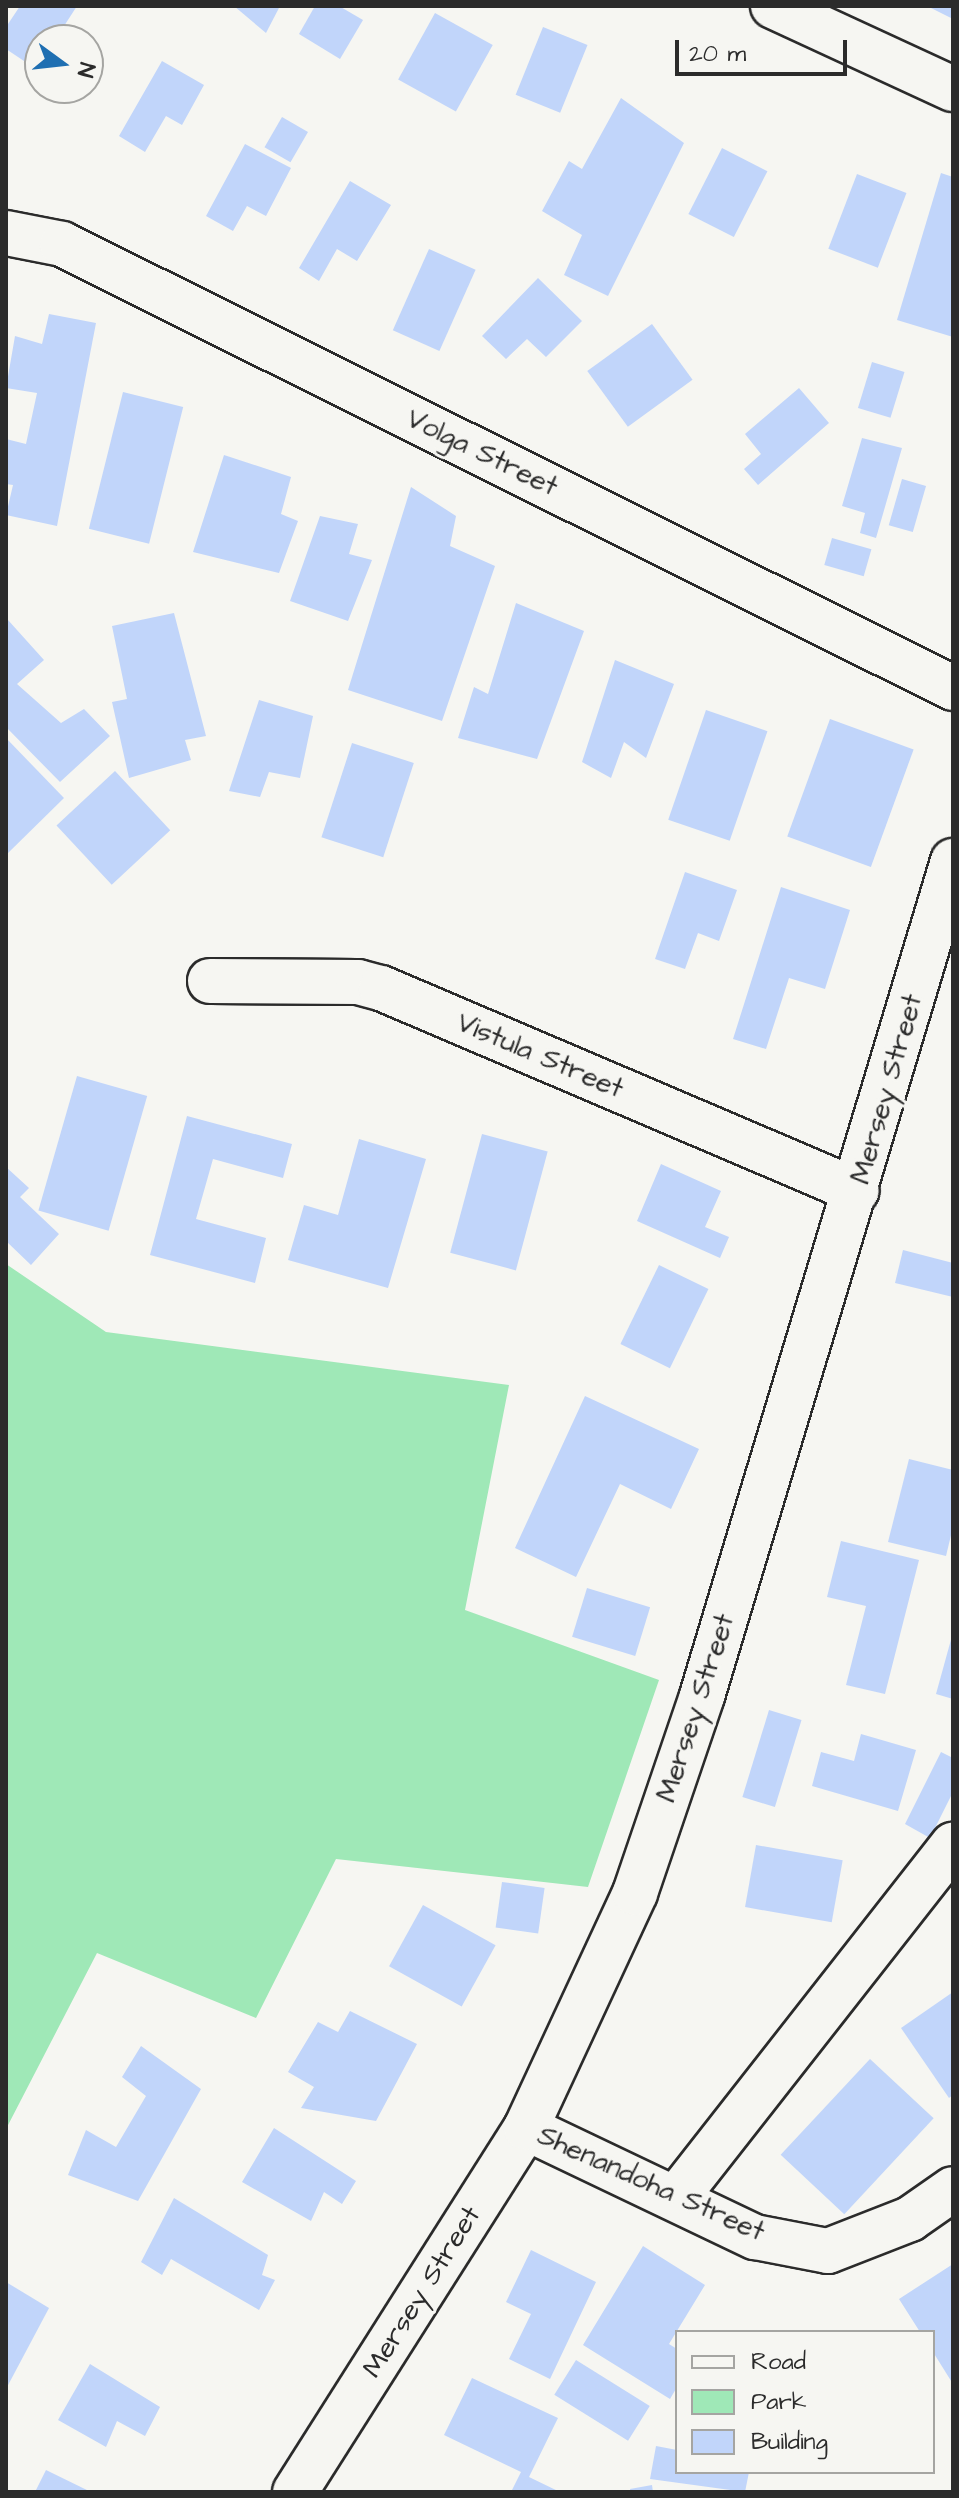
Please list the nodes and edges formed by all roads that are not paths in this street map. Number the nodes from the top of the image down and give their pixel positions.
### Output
1 (773, 6) edge
2 (953, 89) edge
3 (6, 233) edge
4 (953, 688) edge
5 (953, 861) edge
6 (210, 981) dead end
7 (857, 1191) junction
8 (953, 1845) edge
9 (526, 2128) junction
10 (953, 2189) edge
11 (676, 2198) junction
12 (295, 2492) edge

1 - 2 street
3 - 4 street, Volga Street
5 - 7 street, Mersey Street
6 - 7 street, Vistula Street
7 - 9 street, Mersey Street
8 - 11 street
9 - 11 street, Shenandoha Street
9 - 12 street, Mersey Street
10 - 11 street, Shenandoha Street

